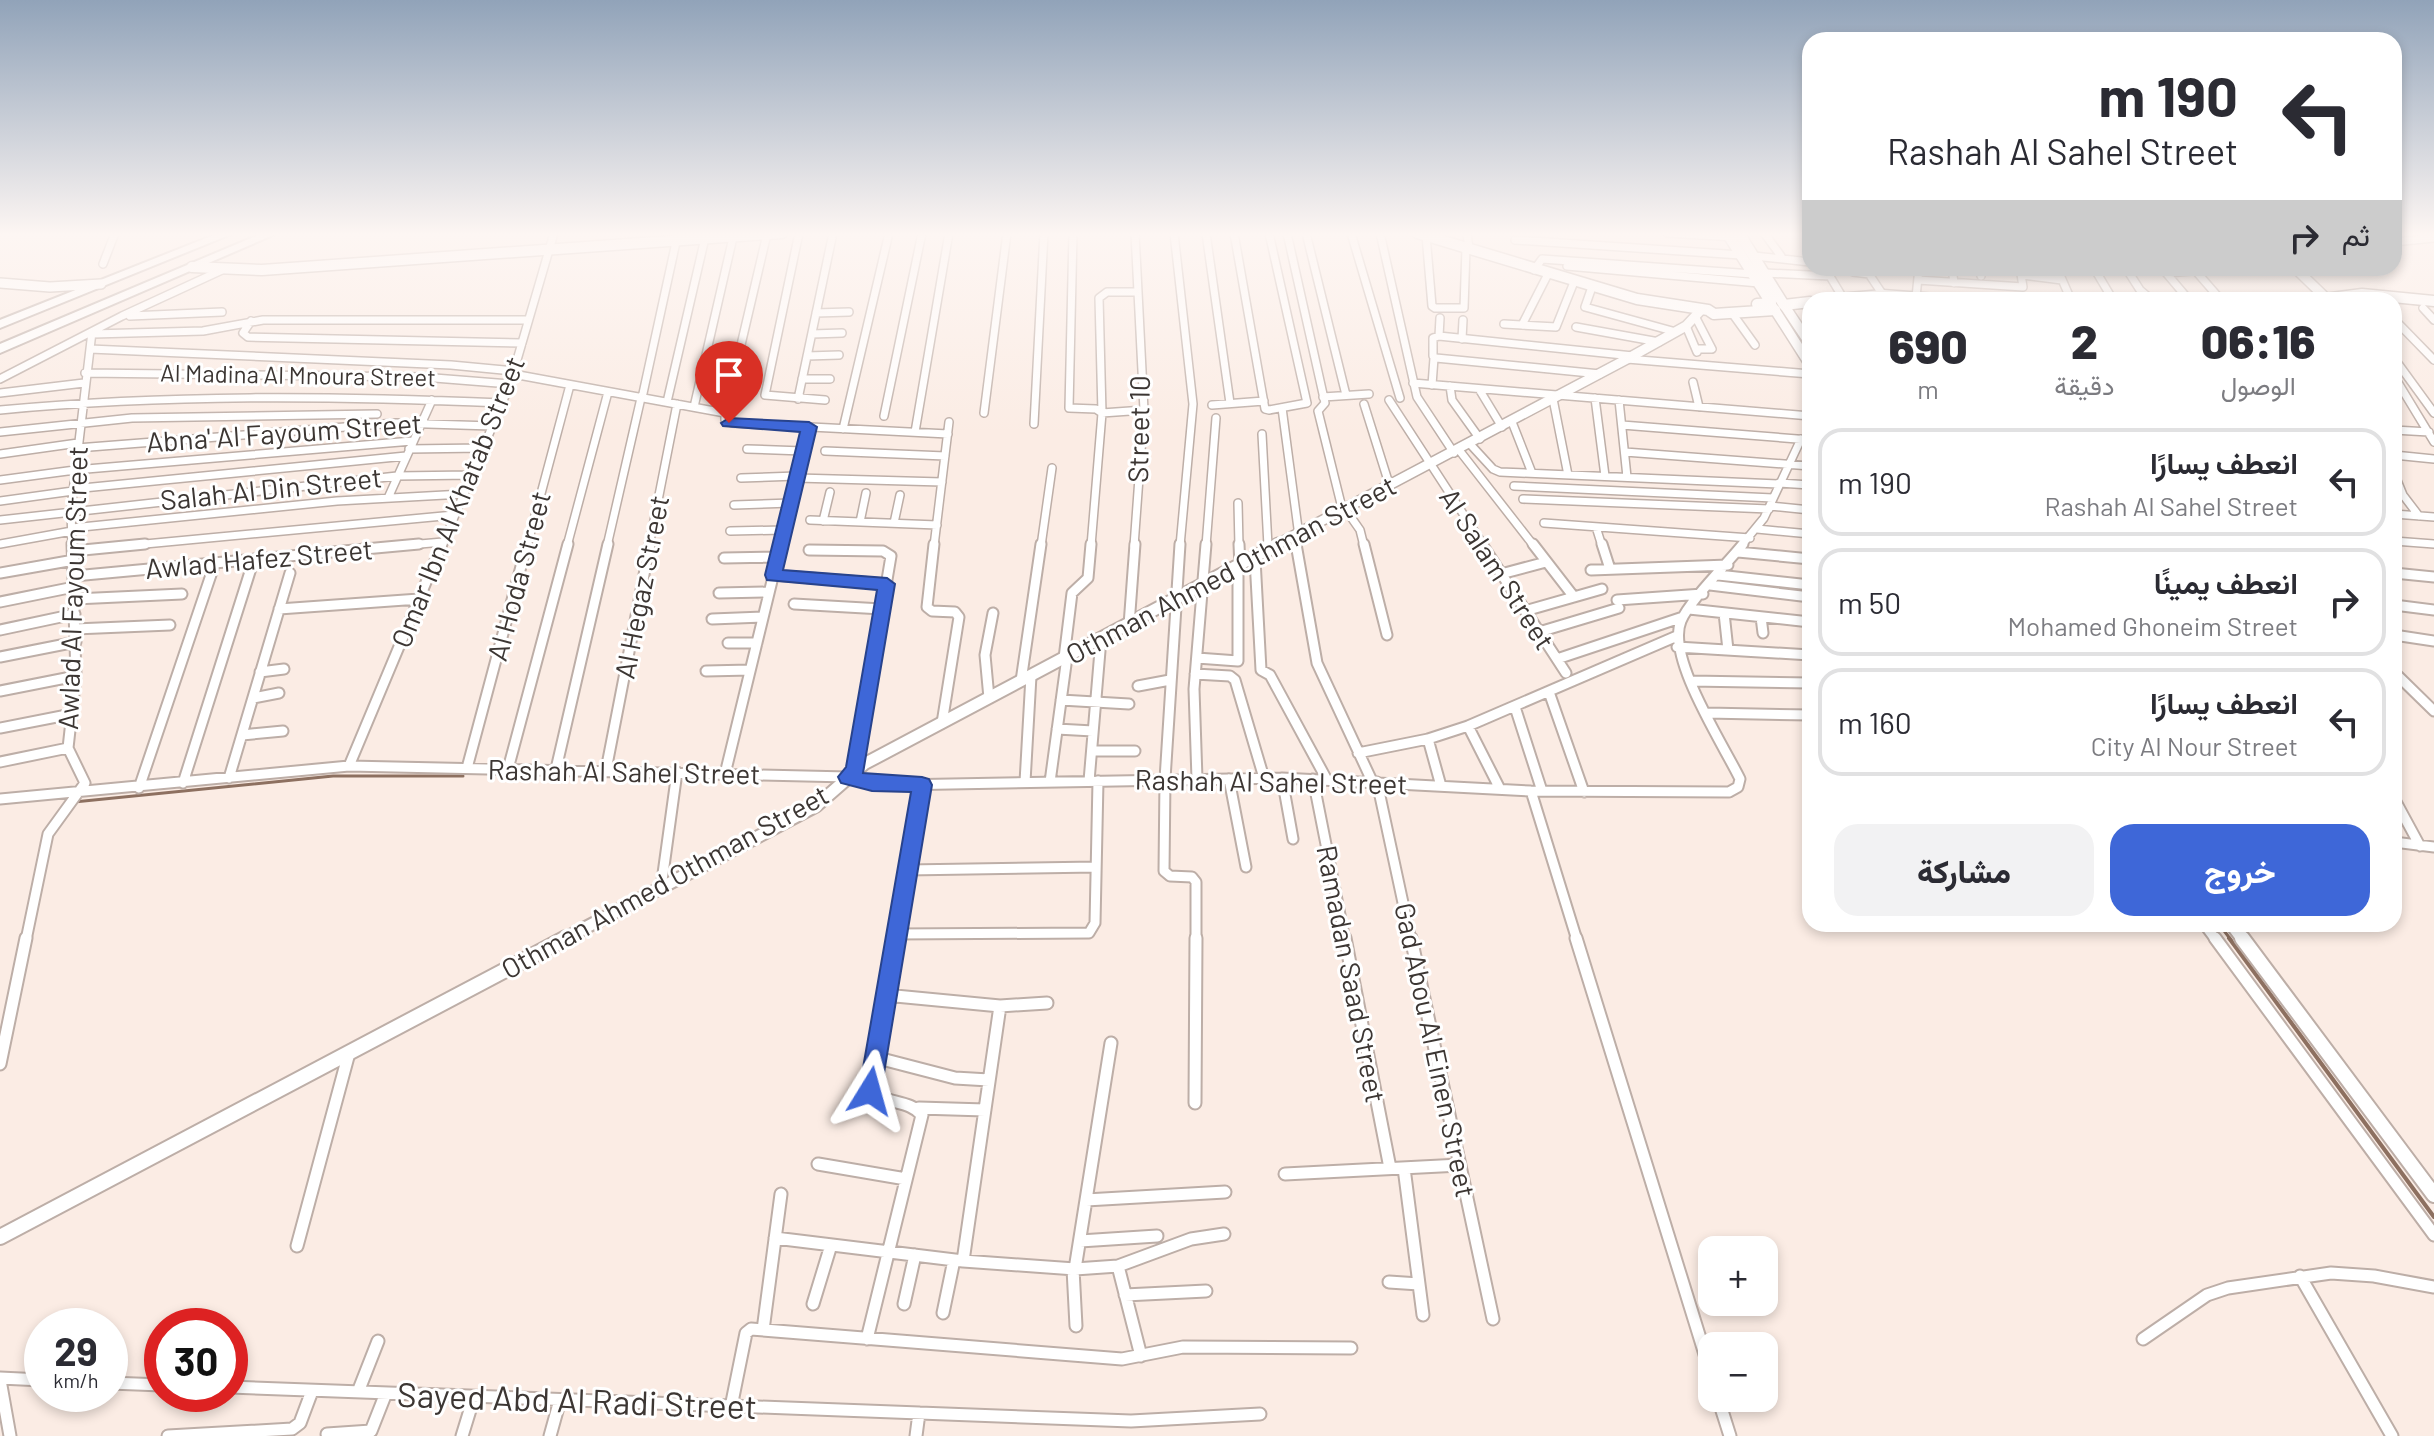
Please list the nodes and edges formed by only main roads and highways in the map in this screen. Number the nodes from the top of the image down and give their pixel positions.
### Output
1 (63, 300) edge
2 (76, 300) edge
3 (118, 300) edge
4 (1641, 300) edge
5 (1773, 300) edge
6 (1802, 303) edge
7 (1777, 306) junction
8 (2402, 306) edge
9 (2434, 309) edge
10 (1693, 319) junction
11 (0, 324) edge
12 (41, 334) junction
13 (0, 335) edge
14 (0, 349) edge
15 (0, 359) edge

1 - 11 highway
2 - 13 highway
3 - 12 highway
4 - 10 main road
5 - 7 main road
6 - 7 main road
7 - 10 main road
7 - 10 main road
8 - 9 main road
12 - 14 highway
12 - 15 highway

